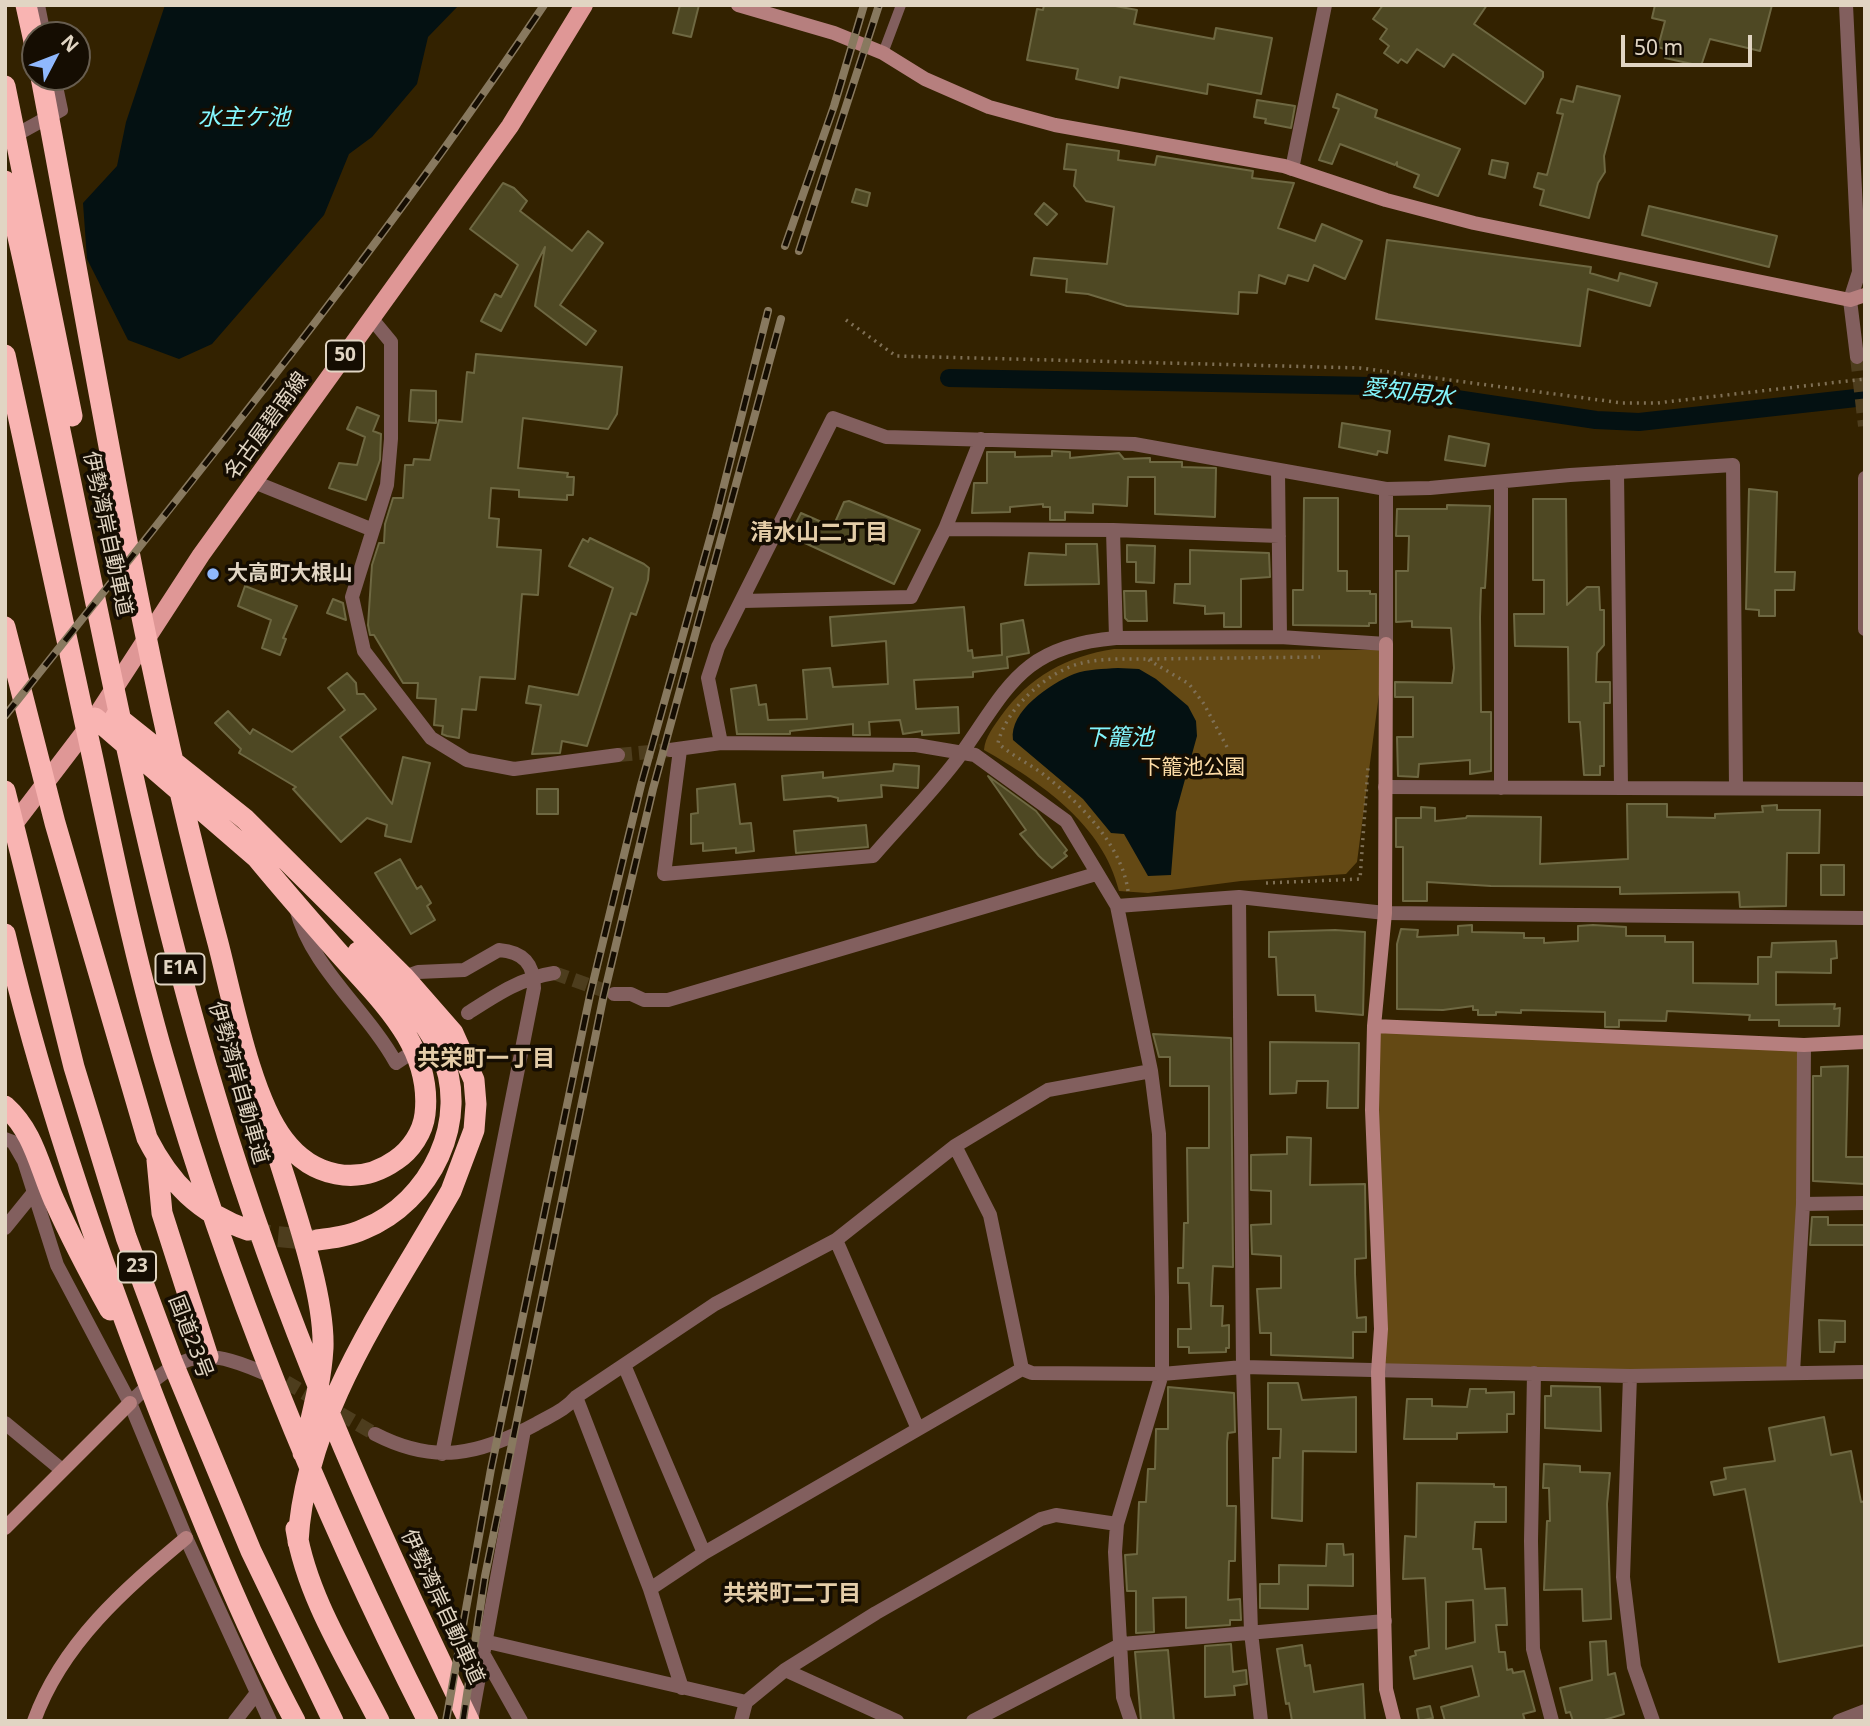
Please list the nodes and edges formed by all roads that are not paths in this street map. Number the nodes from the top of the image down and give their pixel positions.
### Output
1 (584, 5) edge
2 (737, 5) edge
3 (901, 5) edge
4 (1325, 5) edge
5 (1846, 5) edge
6 (883, 53) junction
7 (5, 86) edge
8 (44, 91) edge
9 (57, 91) edge
10 (5, 141) edge
11 (1292, 169) junction
12 (5, 181) edge
13 (1865, 295) edge
14 (1850, 300) junction
15 (372, 319) junction
16 (5, 355) edge
17 (1857, 357) tunnel mouth
18 (5, 377) edge
19 (981, 439) junction
20 (1278, 471) junction
21 (1617, 472) junction
22 (1865, 478) edge
23 (254, 482) junction
24 (1501, 482) junction
25 (1386, 488) junction
26 (41, 516) junction
27 (373, 530) junction
28 (945, 530) junction
29 (1113, 530) junction
30 (1279, 536) junction
31 (743, 601) junction
32 (5, 627) edge
33 (1865, 629) edge
34 (1280, 637) junction
35 (1116, 638) junction
36 (1385, 644) junction
37 (99, 712) junction
38 (721, 743) junction
39 (618, 755) tunnel mouth
40 (960, 755) junction
41 (129, 761) junction
42 (1385, 787) junction
43 (1502, 788) junction
44 (1620, 788) junction
45 (1736, 788) junction
46 (1865, 789) edge
47 (5, 791) edge
48 (5, 835) edge
49 (253, 853) junction
50 (1096, 874) junction
51 (1239, 897) junction
52 (295, 903) junction
53 (1124, 906) junction
54 (1385, 912) junction
55 (1865, 918) edge
56 (5, 934) edge
57 (554, 973) tunnel mouth
58 (534, 976) junction
59 (404, 977) junction
60 (614, 994) tunnel mouth
61 (468, 1013) dead end
62 (1374, 1026) junction
63 (1865, 1042) edge
64 (1804, 1045) junction
65 (400, 1060) dead end
66 (1151, 1072) junction
67 (258, 1091) junction
68 (5, 1106) edge
69 (5, 1139) edge
70 (955, 1146) junction
71 (157, 1158) junction
72 (35, 1191) junction
73 (1865, 1203) edge
74 (1803, 1204) junction
75 (5, 1228) edge
76 (248, 1230) tunnel mouth
77 (317, 1240) tunnel mouth
78 (836, 1240) junction
79 (208, 1357) junction
80 (624, 1365) junction
81 (1243, 1367) junction
82 (1022, 1369) junction
83 (143, 1370) junction
84 (1378, 1372) junction
85 (1793, 1372) junction
86 (1865, 1372) edge
87 (1534, 1373) junction
88 (1162, 1374) junction
89 (1630, 1376) junction
90 (286, 1382) tunnel mouth
91 (576, 1397) junction
92 (131, 1403) junction
93 (5, 1423) edge
94 (918, 1429) junction
95 (524, 1430) junction
96 (375, 1434) tunnel mouth
97 (442, 1454) junction
98 (62, 1470) junction
99 (1117, 1524) junction
100 (5, 1528) edge
101 (186, 1538) junction
102 (298, 1542) junction
103 (704, 1553) junction
104 (650, 1589) junction
105 (1385, 1621) junction
106 (1251, 1632) junction
107 (1122, 1644) junction
108 (486, 1649) junction
109 (785, 1670) junction
110 (682, 1688) junction
111 (256, 1694) junction
112 (747, 1702) junction
113 (1865, 1711) edge
114 (378, 1718) edge
115 (1846, 1719) edge
116 (34, 1721) edge
117 (235, 1721) edge
118 (270, 1721) edge
119 (295, 1721) edge
120 (333, 1721) edge
121 (428, 1721) edge
122 (470, 1721) edge
123 (521, 1721) edge
124 (741, 1721) edge
125 (897, 1721) edge
126 (972, 1721) edge
127 (1131, 1721) edge
128 (1261, 1721) edge
129 (1394, 1721) edge
130 (1552, 1721) edge
131 (1653, 1721) edge

1 - 15 main road, 名古屋碧南線 / 50
2 - 6 street
3 - 6 lane
4 - 11 street
5 - 14 street
6 - 11 street
7 - 41 highway
8 - 67 highway
9 - 10 street
11 - 14 street
12 - 41 highway, 伊勢湾岸自動車道 / E1A
13 - 14 street
14 - 17 street
15 - 23 main road, 名古屋碧南線 / 50
15 - 27 street
16 - 26 highway, E1A
18 - 26 highway
19 - 20 street
19 - 28 street
19 - 31 street
20 - 25 street
20 - 30 street
21 - 24 street
21 - 44 street
21 - 45 street
22 - 33 street
23 - 27 street
23 - 37 main road, 名古屋碧南線 / 50
24 - 25 street
24 - 43 street
25 - 36 street
26 - 121 highway, E1A
27 - 39 street
28 - 29 street
28 - 31 street
29 - 30 street
29 - 35 street
30 - 34 street
31 - 38 street
32 - 71 highway
34 - 35 street
34 - 36 street
35 - 40 street
36 - 42 street
37 - 48 main road, 名古屋碧南線 / 50
37 - 49 highway
37 - 59 highway
38 - 40 street
38 - 40 street
40 - 50 street
41 - 122 highway, 伊勢湾岸自動車道 / E1A
42 - 43 street
42 - 54 street
43 - 44 street
44 - 45 street
45 - 46 street
47 - 120 highway, 国道23号 / 23
49 - 52 highway
49 - 77 highway
50 - 53 street
50 - 60 street
51 - 53 street
51 - 54 street
51 - 81 street
52 - 65 street
52 - 67 highway
53 - 66 street
54 - 55 street
54 - 62 street
56 - 83 highway, 23
57 - 58 street
58 - 59 street
58 - 61 street
58 - 97 street
59 - 102 highway
62 - 64 street
62 - 84 street
63 - 64 street
64 - 74 street
66 - 70 street
66 - 88 street
67 - 102 highway
68 - 83 highway
69 - 72 street
70 - 78 street
70 - 82 street
71 - 76 highway
71 - 79 highway
72 - 75 street
72 - 92 street
73 - 74 street
74 - 85 street
78 - 80 street
78 - 94 street
79 - 90 street
79 - 92 street
80 - 91 street
80 - 103 street
81 - 84 street
81 - 88 street
81 - 106 street
82 - 88 street
82 - 94 street
83 - 119 highway, 23
84 - 87 street
84 - 105 street
85 - 86 street
85 - 89 street
87 - 89 street
87 - 130 street
88 - 99 street
89 - 131 street
91 - 95 street
91 - 104 street
92 - 98 street
92 - 101 street
93 - 98 street
94 - 103 street
95 - 97 street
95 - 108 street
96 - 97 street
98 - 100 street
99 - 107 street
99 - 109 street
101 - 111 street
101 - 116 street
102 - 114 highway
103 - 104 street
104 - 110 street
105 - 106 street
105 - 129 street
106 - 107 street
106 - 128 street
107 - 126 street
107 - 127 street
108 - 110 street
108 - 122 street
108 - 123 street
109 - 112 street
109 - 125 street
110 - 112 street
111 - 117 street
111 - 118 street
112 - 124 street
113 - 115 street

